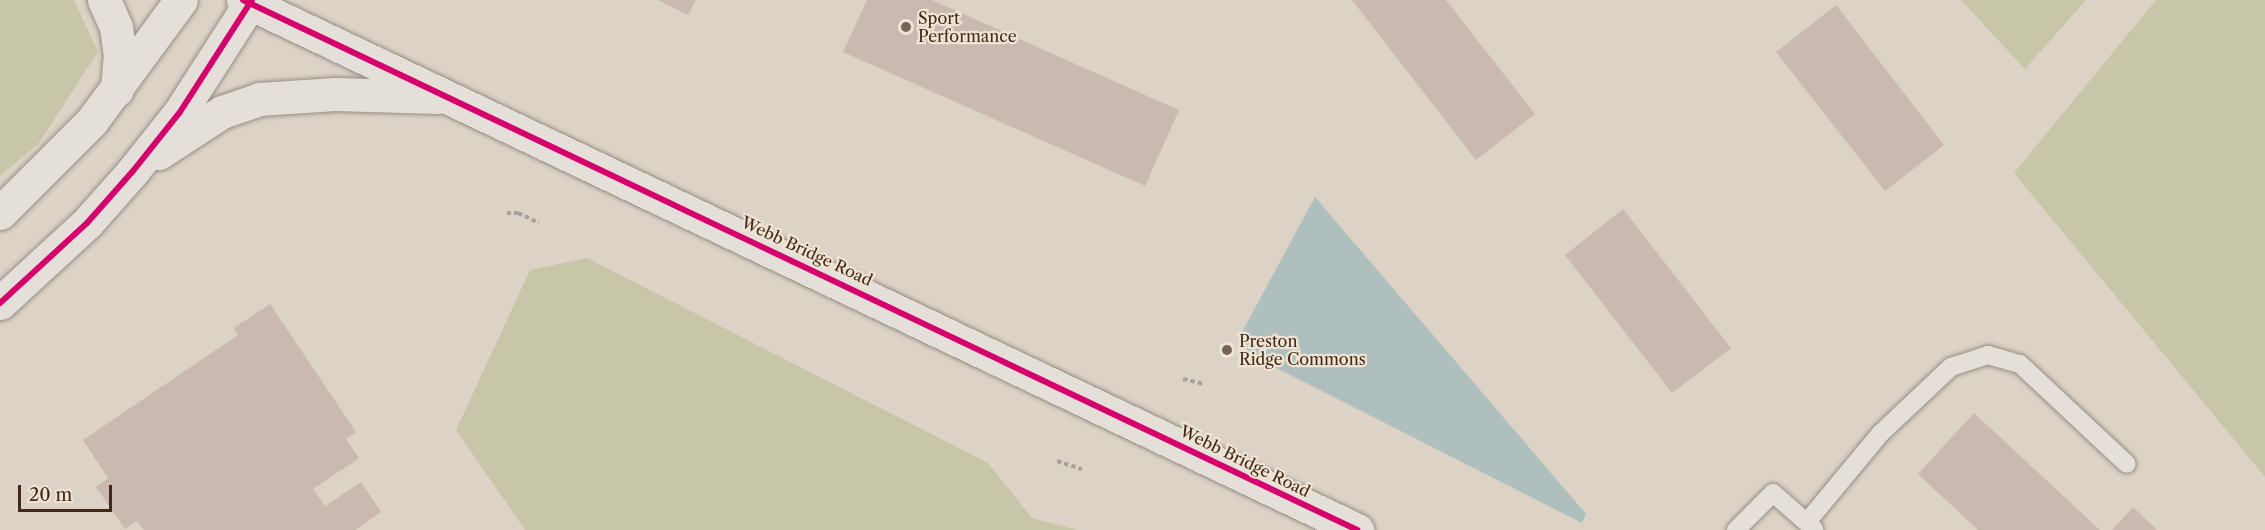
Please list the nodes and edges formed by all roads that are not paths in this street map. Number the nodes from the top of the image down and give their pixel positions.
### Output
1 (104, 0) edge
2 (181, 0) edge
3 (248, 1) edge
4 (117, 90) junction
5 (451, 97) junction
6 (133, 171) junction
7 (0, 213) edge
8 (0, 303) edge
9 (2127, 464) dead end
10 (1811, 526) edge
11 (1357, 530) edge
12 (1736, 530) edge

1 - 4 street
2 - 4 street
3 - 5 street, Webb Bridge Road
3 - 6 street
4 - 7 street
5 - 6 street
5 - 11 street, Webb Bridge Road
6 - 8 street
9 - 10 lane
10 - 12 lane

